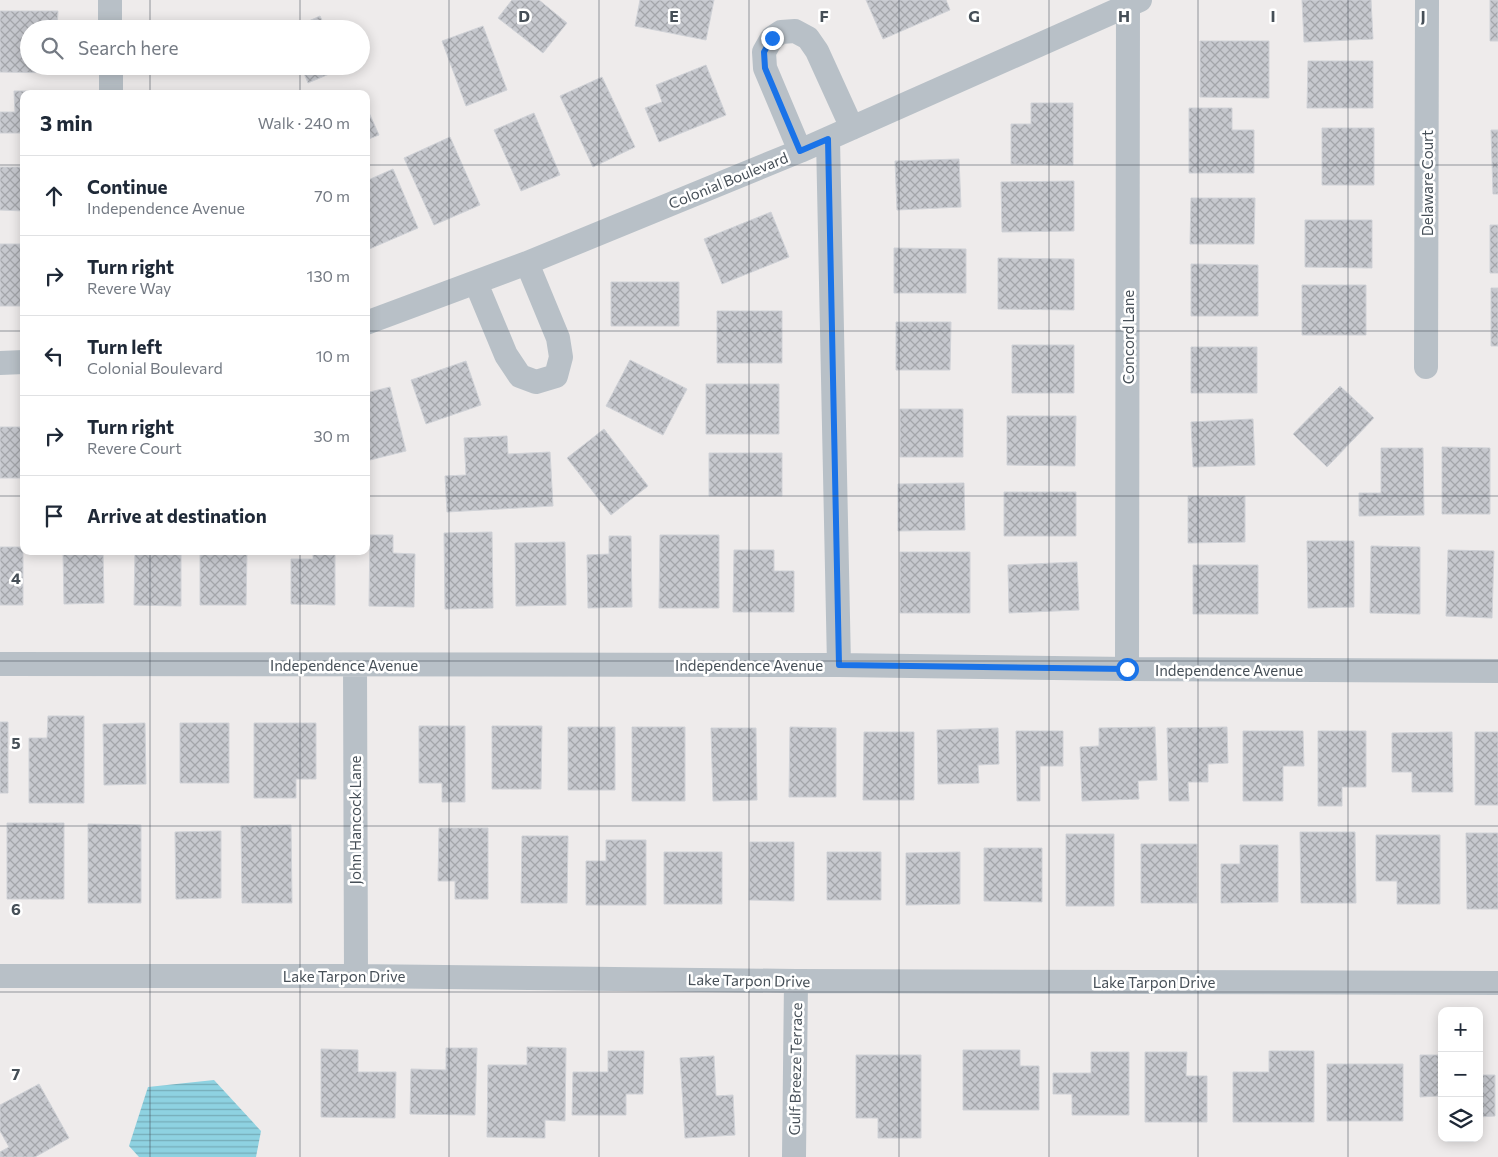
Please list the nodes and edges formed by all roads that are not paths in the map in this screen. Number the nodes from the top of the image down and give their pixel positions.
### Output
1 (110, 0) edge
2 (1427, 0) edge
3 (1132, 2) edge
4 (110, 20) edge
5 (111, 75) edge
6 (111, 90) edge
7 (852, 128) junction
8 (828, 139) junction
9 (800, 151) junction
10 (527, 263) junction
11 (476, 283) junction
12 (370, 322) edge
13 (20, 362) edge
14 (0, 363) edge
15 (1426, 366) dead end
16 (0, 664) edge
17 (355, 665) junction
18 (839, 665) junction
19 (1127, 669) junction
20 (1498, 671) edge
21 (0, 976) edge
22 (356, 976) junction
23 (796, 981) junction
24 (1498, 983) edge
25 (794, 1157) edge

1 - 4 street
2 - 15 street, Delaware Court
3 - 7 street, Colonial Boulevard
3 - 19 street, Concord Lane
5 - 6 street
7 - 8 street, Colonial Boulevard
7 - 9 street
8 - 9 street, Colonial Boulevard
8 - 18 street
9 - 10 street, Colonial Boulevard
10 - 11 street, Colonial Boulevard
10 - 11 street
11 - 12 street, Colonial Boulevard
13 - 14 street
16 - 17 street, Independence Avenue
17 - 18 street, Independence Avenue
17 - 22 street, John Hancock Lane
18 - 19 street, Independence Avenue
19 - 20 street, Independence Avenue
21 - 22 street, Lake Tarpon Drive
22 - 23 street, Lake Tarpon Drive
23 - 24 street, Lake Tarpon Drive
23 - 25 street, Gulf Breeze Terrace

